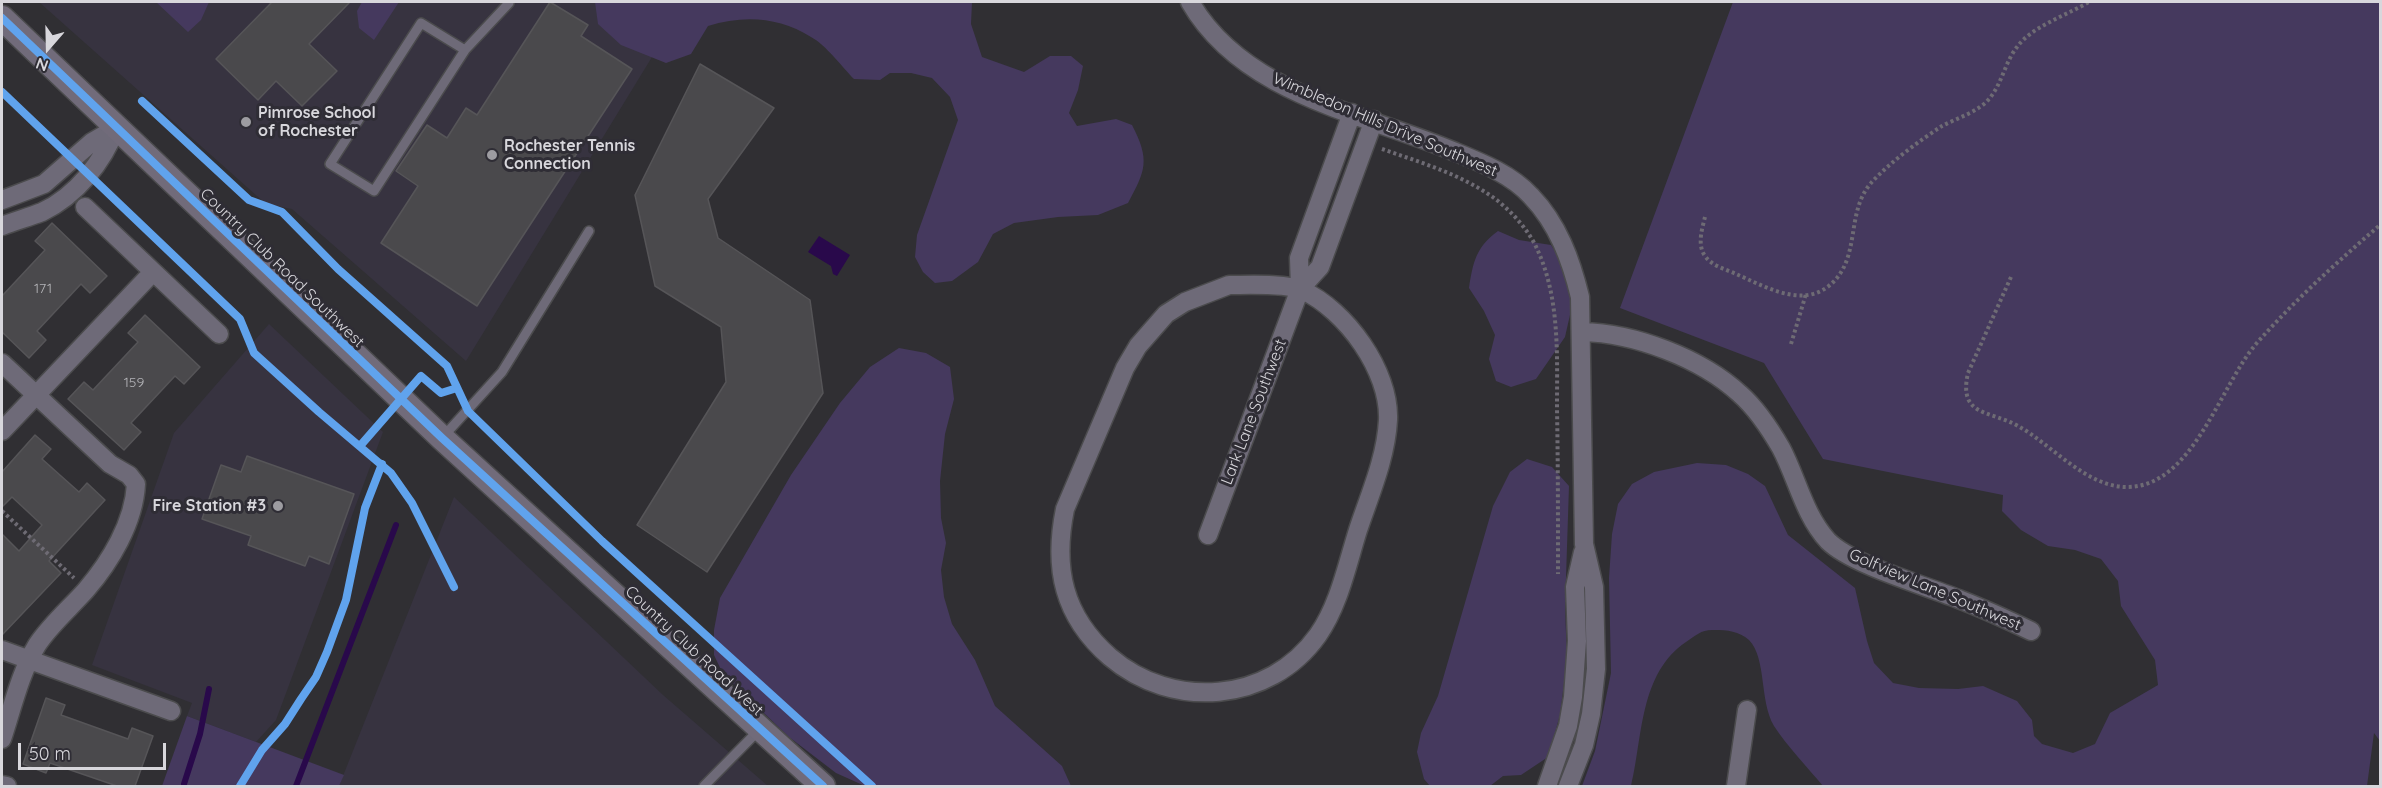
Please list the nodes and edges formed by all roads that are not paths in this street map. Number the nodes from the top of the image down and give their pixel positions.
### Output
1 (1190, 2) edge
2 (509, 3) edge
3 (2, 18) edge
4 (465, 50) junction
5 (1352, 113) junction
6 (1374, 120) junction
7 (116, 128) junction
8 (2, 200) edge
9 (86, 207) dead end
10 (7, 224) edge
11 (589, 231) dead end
12 (153, 272) junction
13 (1300, 289) junction
14 (1582, 332) junction
15 (219, 334) dead end
16 (2, 363) edge
17 (36, 395) junction
18 (2, 432) edge
19 (442, 438) junction
20 (548, 535) joint
21 (1208, 535) dead end
22 (1584, 544) junction
23 (2031, 631) dead end
24 (2, 650) edge
25 (29, 660) junction
26 (171, 711) dead end
27 (1747, 711) dead end
28 (759, 729) junction
29 (2, 740) edge
30 (2, 785) edge
31 (6, 786) edge
32 (704, 786) edge
33 (824, 786) edge
34 (1547, 786) edge
35 (1568, 786) edge
36 (1736, 786) edge

1 - 5 street, Wimbledon Hills Drive Southwest
2 - 4 lane
3 - 7 main road, Country Club Road Southwest
4 - 4 lane
5 - 6 street, Wimbledon Hills Drive Southwest
5 - 13 street, Lark Lane Southwest
6 - 13 street, Lark Lane Southwest
6 - 14 street, Wimbledon Hills Drive Southwest
7 - 8 street
7 - 10 street
7 - 19 main road, Country Club Road Southwest
8 - 10 street
9 - 12 street
11 - 19 lane
12 - 15 street
12 - 17 street
13 - 13 street
13 - 21 street, Lark Lane Southwest
14 - 22 street, Wimbledon Hills Drive Southwest
14 - 23 street, Golfview Lane Southwest
16 - 17 street
17 - 18 street
17 - 25 street
19 - 20 main road, Country Club Road Southwest
20 - 28 main road, Country Club Road West
22 - 34 street, Wimbledon Hills Drive Southwest
22 - 35 street, Wimbledon Hills Drive Southwest
24 - 25 street
25 - 26 street
25 - 29 street
27 - 36 street
28 - 32 lane
28 - 33 main road, Country Club Road West
30 - 31 street

